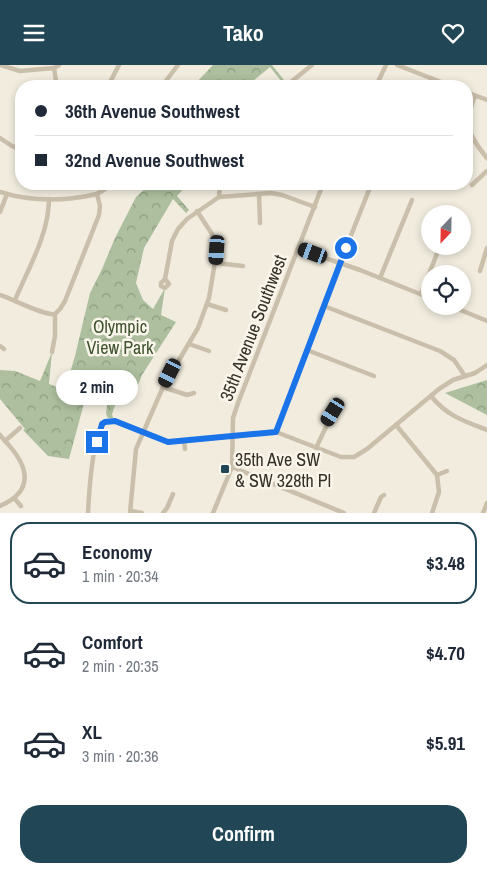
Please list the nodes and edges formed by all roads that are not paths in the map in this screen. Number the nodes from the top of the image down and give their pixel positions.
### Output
1 (0, 65) edge
2 (119, 65) edge
3 (178, 65) edge
4 (312, 65) edge
5 (386, 65) edge
6 (397, 65) edge
7 (57, 67) edge
8 (432, 78) joint
9 (56, 80) edge
10 (111, 80) edge
11 (167, 80) edge
12 (296, 80) edge
13 (379, 80) edge
14 (437, 80) edge
15 (475, 96) joint
16 (487, 100) edge
17 (473, 101) edge
18 (0, 138) edge
19 (473, 139) edge
20 (15, 147) edge
21 (487, 158) edge
22 (487, 171) edge
23 (473, 184) edge
24 (103, 190) edge
25 (220, 190) edge
26 (321, 190) edge
27 (370, 190) edge
28 (0, 192) edge
29 (7, 194) junction
30 (97, 194) junction
31 (259, 194) junction
32 (219, 197) junction
33 (48, 199) junction
34 (412, 200) dead end
35 (315, 207) junction
36 (197, 211) junction
37 (0, 212) edge
38 (260, 223) dead end
39 (487, 248) edge
40 (299, 249) junction
41 (216, 263) junction
42 (340, 263) junction
43 (242, 266) dead end
44 (480, 271) dead end
45 (380, 278) junction
46 (166, 279) dead end
47 (421, 294) edge
48 (0, 295) edge
49 (15, 300) junction
50 (207, 304) junction
51 (324, 306) junction
52 (226, 310) dead end
53 (55, 314) junction
54 (471, 315) edge
55 (487, 321) edge
56 (189, 344) junction
57 (307, 350) junction
58 (209, 351) dead end
59 (52, 352) dead end
60 (487, 365) edge
61 (465, 376) junction
62 (374, 377) dead end
63 (163, 387) junction
64 (194, 393) dead end
65 (431, 396) junction
66 (333, 412) dead end
67 (396, 425) junction
68 (20, 428) dead end
69 (487, 430) edge
70 (276, 432) junction
71 (143, 433) junction
72 (0, 435) edge
73 (232, 435) junction
74 (5, 441) junction
75 (184, 441) junction
76 (316, 448) junction
77 (185, 449) dead end
78 (232, 467) junction
79 (447, 471) dead end
80 (437, 475) junction
81 (173, 494) dead end
82 (384, 495) dead end
83 (14, 498) junction
84 (487, 503) edge
85 (0, 506) edge
86 (21, 506) dead end
87 (131, 512) edge
88 (88, 513) edge
89 (142, 513) edge
90 (163, 513) edge
91 (213, 513) edge
92 (344, 513) edge
93 (374, 513) edge
94 (432, 513) edge
95 (483, 513) edge

1 - 7 street
2 - 10 street
3 - 11 street
4 - 12 street
5 - 13 street
6 - 8 street
7 - 9 street
8 - 14 street
15 - 16 street
15 - 17 street
18 - 20 street
19 - 21 street
22 - 23 street
24 - 30 street
25 - 32 street
26 - 35 street, 35th Avenue Southwest
27 - 42 street
28 - 29 street
29 - 33 street
29 - 37 street
30 - 33 street
30 - 53 street
31 - 32 street
31 - 35 street
31 - 38 street
32 - 36 street
33 - 49 street
34 - 45 street
35 - 40 street, 35th Avenue Southwest
36 - 41 street
36 - 46 street
39 - 44 street
40 - 42 street
40 - 73 street, 35th Avenue Southwest
41 - 43 street
41 - 50 street
42 - 45 street
42 - 51 street
45 - 47 street
48 - 49 street
49 - 53 street
50 - 52 street
50 - 56 street
51 - 57 street
51 - 61 street
53 - 59 street
54 - 55 street
56 - 58 street
56 - 63 street
57 - 62 street
57 - 70 street
60 - 61 street
61 - 65 street
63 - 64 street
63 - 71 street
65 - 67 street
65 - 69 street
66 - 76 street
67 - 76 street
67 - 80 street
68 - 74 street
70 - 73 street
70 - 76 street
71 - 75 street
71 - 87 street
71 - 88 street
72 - 74 street
73 - 75 street
73 - 78 street, 35th Avenue Southwest
74 - 83 street
75 - 77 street
78 - 91 street, 35th Avenue Southwest
78 - 92 street
79 - 80 street
80 - 94 street
81 - 90 street
82 - 93 street
83 - 85 street
83 - 86 street
84 - 95 street
87 - 89 street

